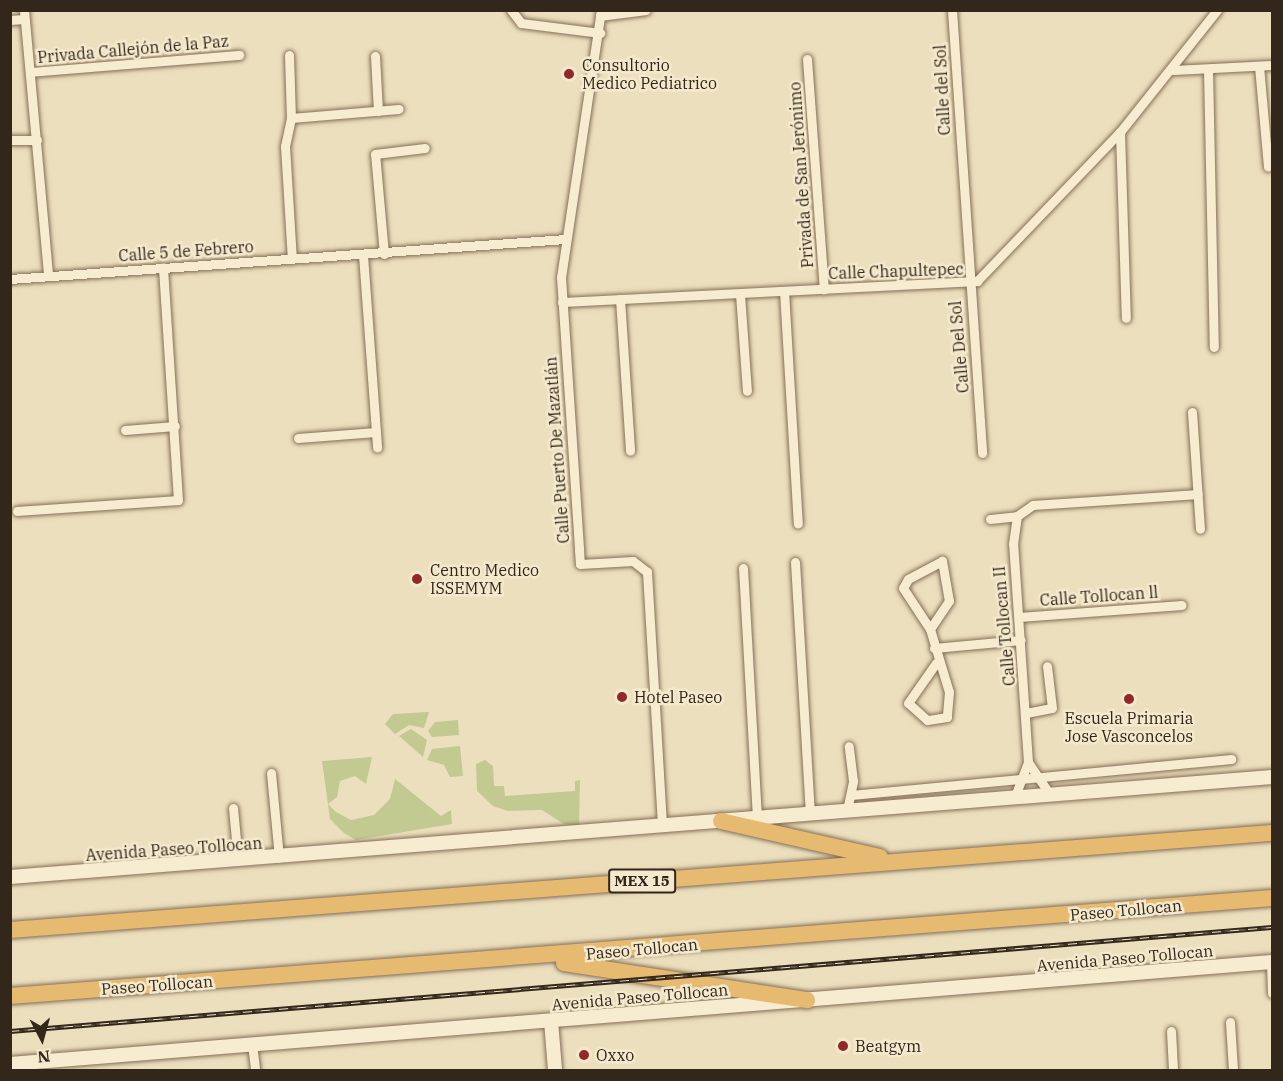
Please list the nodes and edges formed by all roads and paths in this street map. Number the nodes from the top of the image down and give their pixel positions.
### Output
1 (511, 10) edge
2 (646, 10) edge
3 (952, 10) edge
4 (1217, 10) edge
5 (600, 14) edge
6 (24, 15) edge
7 (10, 20) edge
8 (600, 33) junction
9 (239, 55) dead end
10 (289, 55) dead end
11 (375, 56) dead end
12 (807, 59) dead end
13 (1272, 64) edge
14 (1259, 66) junction
15 (1208, 69) junction
16 (1173, 70) junction
17 (30, 72) junction
18 (399, 109) dead end
19 (378, 111) junction
20 (291, 118) junction
21 (1120, 132) junction
22 (10, 140) edge
23 (37, 140) junction
24 (425, 148) dead end
25 (961, 167) joint
26 (1268, 167) dead end
27 (565, 239) junction
28 (384, 254) junction
29 (363, 255) junction
30 (292, 259) junction
31 (163, 267) junction
32 (48, 276) junction
33 (10, 279) edge
34 (969, 284) junction
35 (824, 289) junction
36 (784, 291) junction
37 (740, 294) junction
38 (620, 299) junction
39 (562, 302) junction
40 (1126, 318) dead end
41 (1214, 347) dead end
42 (747, 391) dead end
43 (1192, 412) dead end
44 (175, 426) junction
45 (125, 430) dead end
46 (376, 432) junction
47 (298, 438) dead end
48 (377, 447) dead end
49 (630, 451) dead end
50 (982, 453) dead end
51 (1198, 494) junction
52 (17, 511) dead end
53 (1017, 516) junction
54 (990, 519) dead end
55 (798, 524) dead end
56 (1200, 529) dead end
57 (795, 562) dead end
58 (743, 568) dead end
59 (1182, 605) dead end
60 (1019, 617) junction
61 (930, 629) junction
62 (1021, 640) junction
63 (934, 648) junction
64 (936, 663) junction
65 (1047, 666) dead end
66 (1026, 713) junction
67 (849, 746) dead end
68 (1231, 759) dead end
69 (1028, 762) junction
70 (271, 773) dead end
71 (1272, 777) edge
72 (1038, 778) junction
73 (1020, 780) junction
74 (1049, 793) junction
75 (851, 795) junction
76 (1015, 796) junction
77 (233, 808) dead end
78 (847, 810) junction
79 (810, 813) junction
80 (757, 818) junction
81 (721, 821) junction
82 (662, 826) junction
83 (1272, 833) edge
84 (279, 858) junction
85 (238, 861) junction
86 (902, 861) junction
87 (10, 878) edge
88 (1272, 898) edge
89 (10, 930) edge
90 (512, 960) junction
91 (1271, 962) edge
92 (1272, 993) edge
93 (10, 996) edge
94 (807, 1000) junction
95 (551, 1021) junction
96 (1230, 1022) dead end
97 (1171, 1031) dead end
98 (252, 1044) junction
99 (10, 1064) edge
100 (255, 1071) edge
101 (555, 1071) edge
102 (1173, 1071) edge
103 (1233, 1071) edge

1 - 8 street
2 - 5 street
3 - 25 street, Calle del Sol
4 - 16 street, Calle Chapultepec
5 - 8 street, Calle Puerto De Mazatlán
6 - 7 street
6 - 17 street
8 - 27 street, Calle Puerto De Mazatlán
9 - 17 street, Privada Callejón de la Paz
10 - 20 street
11 - 19 street
12 - 35 street, Privada de San Jerónimo
13 - 14 street
14 - 15 street
14 - 26 street
15 - 16 street
15 - 41 street
16 - 21 street, Calle Chapultepec
17 - 23 street
18 - 19 street
19 - 20 street
20 - 30 street
21 - 34 street, Calle Chapultepec
21 - 40 street
22 - 23 street
23 - 32 street
24 - 28 street
25 - 34 street, Calle Del Sol
27 - 28 street, Calle 5 de Febrero
27 - 39 street, Calle Puerto De Mazatlán
28 - 29 street, Calle 5 de Febrero
29 - 30 street, Calle 5 de Febrero
29 - 46 street
30 - 31 street, Calle 5 de Febrero
31 - 32 street, Calle 5 de Febrero
31 - 44 street
32 - 33 street, Calle 5 de Febrero
34 - 35 street, Calle Chapultepec
34 - 50 street, Calle Del Sol
35 - 36 street, Calle Chapultepec
36 - 37 street, Calle Chapultepec
36 - 55 street
37 - 38 street, Calle Chapultepec
37 - 42 street
38 - 39 street, Calle Chapultepec
38 - 49 street
39 - 82 street, Calle Puerto De Mazatlán
43 - 51 street
44 - 45 street
44 - 52 street
46 - 47 street
46 - 48 street
51 - 53 street
51 - 56 street
53 - 54 street
53 - 60 street, Calle Tollocan II
57 - 79 street
58 - 80 street
59 - 60 street, Calle Tollocan ll
60 - 62 street, Calle Tollocan II
61 - 61 street
61 - 63 street
62 - 63 street
62 - 66 street, Calle Tollocan II
63 - 64 street
64 - 64 street
65 - 66 street
66 - 69 street, Calle Tollocan II
67 - 75 street
68 - 72 street
69 - 72 street, Calle Tollocan II
69 - 73 street, Calle Tollocan II
70 - 84 street
71 - 74 main road, Avenida Paseo Tollocan
72 - 73 street
72 - 74 street, Calle Tollocan II
73 - 75 street
73 - 76 street, Calle Tollocan II
74 - 76 main road, Avenida Paseo Tollocan
75 - 78 street
76 - 78 main road, Avenida Paseo Tollocan
77 - 85 street
78 - 79 main road, Avenida Paseo Tollocan
79 - 80 main road, Avenida Paseo Tollocan
80 - 81 main road, Avenida Paseo Tollocan
81 - 82 main road, Avenida Paseo Tollocan
81 - 86 highway
82 - 84 main road, Avenida Paseo Tollocan
83 - 86 highway, MEX 15
84 - 85 main road, Avenida Paseo Tollocan
85 - 87 main road, Avenida Paseo Tollocan
86 - 89 highway, MEX 15
88 - 90 highway, Paseo Tollocan
90 - 93 highway, Paseo Tollocan
90 - 94 highway
91 - 92 street
91 - 94 main road, Avenida Paseo Tollocan
94 - 95 main road, Avenida Paseo Tollocan
95 - 98 main road, Avenida Paseo Tollocan
95 - 101 main road
96 - 103 street
97 - 102 street
98 - 99 main road, Avenida Paseo Tollocan
98 - 100 street

